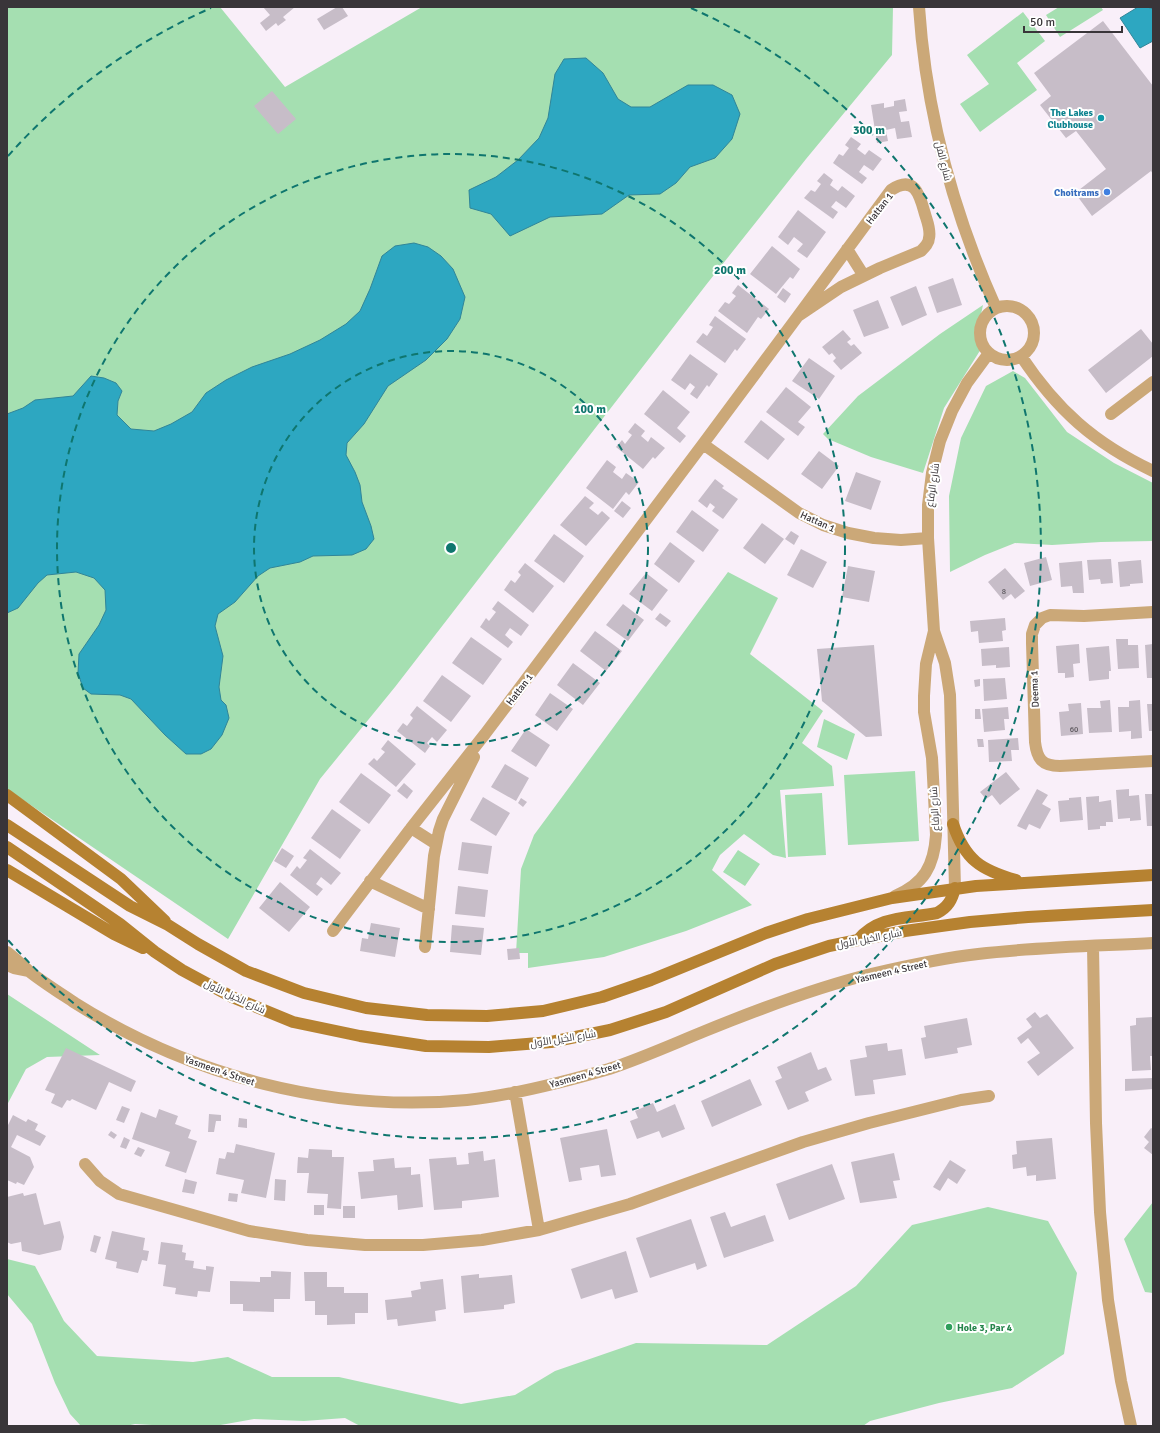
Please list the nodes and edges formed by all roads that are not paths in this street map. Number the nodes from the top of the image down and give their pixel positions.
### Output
1 (919, 7) edge
2 (847, 249) junction
3 (864, 276) junction
4 (996, 308) junction
5 (798, 316) junction
6 (989, 353) junction
7 (1021, 356) junction
8 (1153, 382) edge
9 (1111, 414) dead end
10 (703, 444) junction
11 (1153, 471) edge
12 (928, 538) junction
13 (1153, 612) edge
14 (934, 631) junction
15 (485, 734) junction
16 (1153, 761) edge
17 (7, 795) edge
18 (953, 824) junction
19 (7, 825) edge
20 (411, 828) junction
21 (436, 844) junction
22 (7, 847) edge
23 (7, 870) edge
24 (1153, 875) edge
25 (370, 882) junction
26 (1026, 882) junction
27 (955, 888) junction
28 (892, 898) junction
29 (429, 908) junction
30 (1153, 910) edge
31 (168, 925) junction
32 (333, 931) dead end
33 (858, 940) junction
34 (1153, 943) edge
35 (425, 946) dead end
36 (1093, 946) junction
37 (7, 952) edge
38 (154, 952) junction
39 (7, 965) edge
40 (29, 971) junction
41 (515, 1092) junction
42 (989, 1096) dead end
43 (85, 1164) dead end
44 (539, 1230) junction
45 (1130, 1426) edge

1 - 4 street, شارع الفل
2 - 3 street
2 - 3 street, Hattan 1
2 - 5 street, Hattan 1
3 - 5 street, Hattan 1
4 - 6 street
4 - 7 street
5 - 10 street, Hattan 1
6 - 7 street
6 - 12 street, شارع الرفاع
7 - 11 street
8 - 9 street
10 - 12 street, Hattan 1
10 - 15 street, Hattan 1
12 - 14 street, شارع الرفاع
13 - 16 street, Deema 1
14 - 18 street, شارع الرفاع
14 - 28 street, شارع الرفاع
15 - 20 street, Hattan 1
15 - 21 street
17 - 31 main road
18 - 26 main road
18 - 27 street, شارع الرفاع
19 - 31 main road
20 - 21 street
20 - 25 street, Hattan 1
21 - 29 street
22 - 38 main road, شارع الخيل الأول
23 - 38 main road
24 - 26 main road
25 - 29 street
25 - 32 street, Hattan 1
26 - 27 main road
27 - 28 main road
27 - 33 main road
28 - 31 main road
29 - 35 street
30 - 33 main road, شارع الخيل الأول
33 - 38 main road, شارع الخيل الأول
34 - 36 street, Yasmeen 4 Street
36 - 41 street, Yasmeen 4 Street
36 - 45 street
37 - 40 street
39 - 40 street
40 - 41 street, Yasmeen 4 Street
41 - 44 street
42 - 44 street
43 - 44 street

